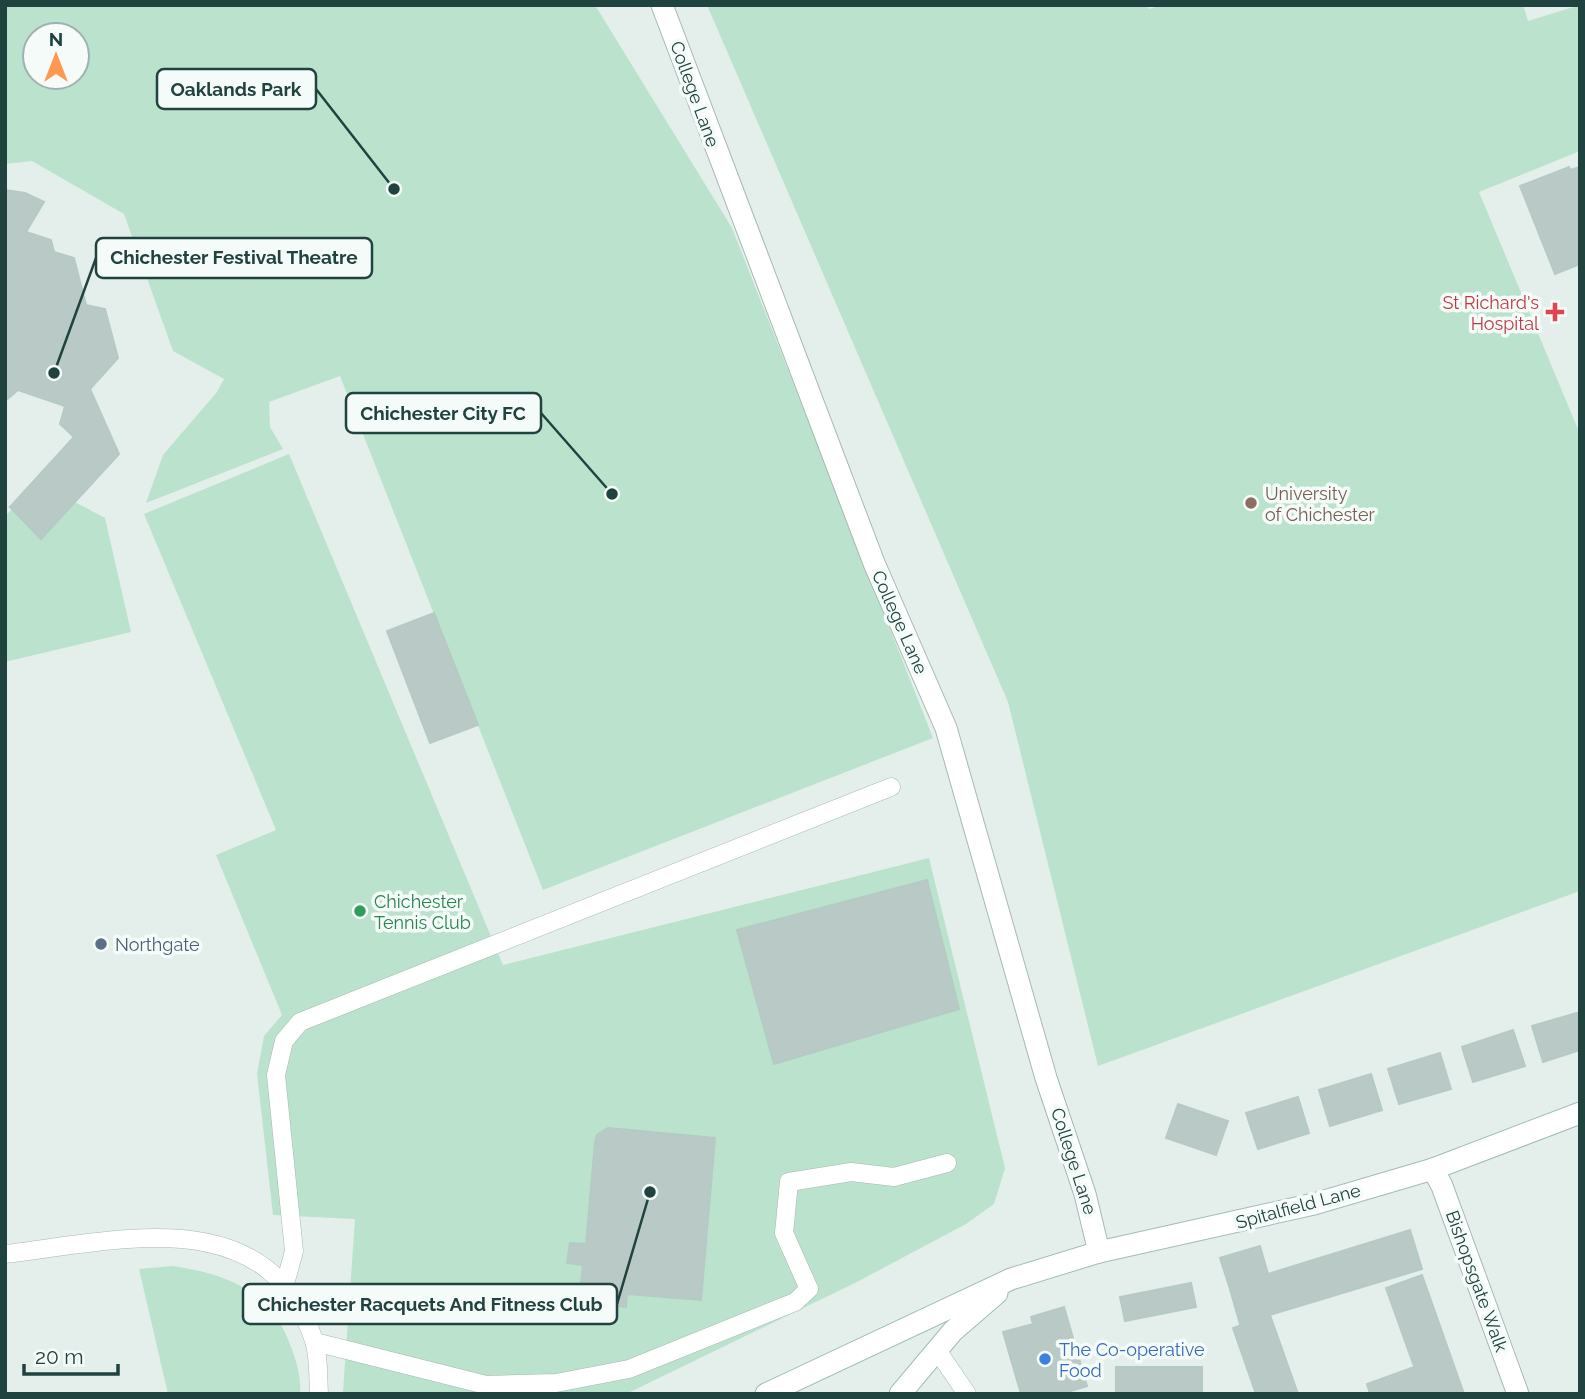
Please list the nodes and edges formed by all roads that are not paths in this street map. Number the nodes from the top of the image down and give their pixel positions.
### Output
1 (662, 5) edge
2 (891, 787) dead end
3 (1580, 1113) edge
4 (947, 1163) dead end
5 (1433, 1168) junction
6 (1099, 1252) junction
7 (5, 1254) edge
8 (1011, 1279) junction
9 (285, 1284) junction
10 (315, 1342) junction
11 (937, 1350) junction
12 (319, 1394) edge
13 (766, 1394) edge
14 (900, 1394) edge
15 (967, 1394) edge
16 (1518, 1394) edge

1 - 6 street, College Lane
2 - 9 lane
3 - 5 street, Spitalfield Lane
4 - 10 lane
5 - 6 street, Spitalfield Lane
5 - 16 street, Bishopsgate Walk
6 - 8 street, Spitalfield Lane
7 - 9 lane
8 - 11 street, Spitalfield Lane
8 - 13 street, Spitalfield Lane
9 - 10 lane
10 - 12 lane
11 - 14 street, Spitalfield Lane
11 - 15 lane

